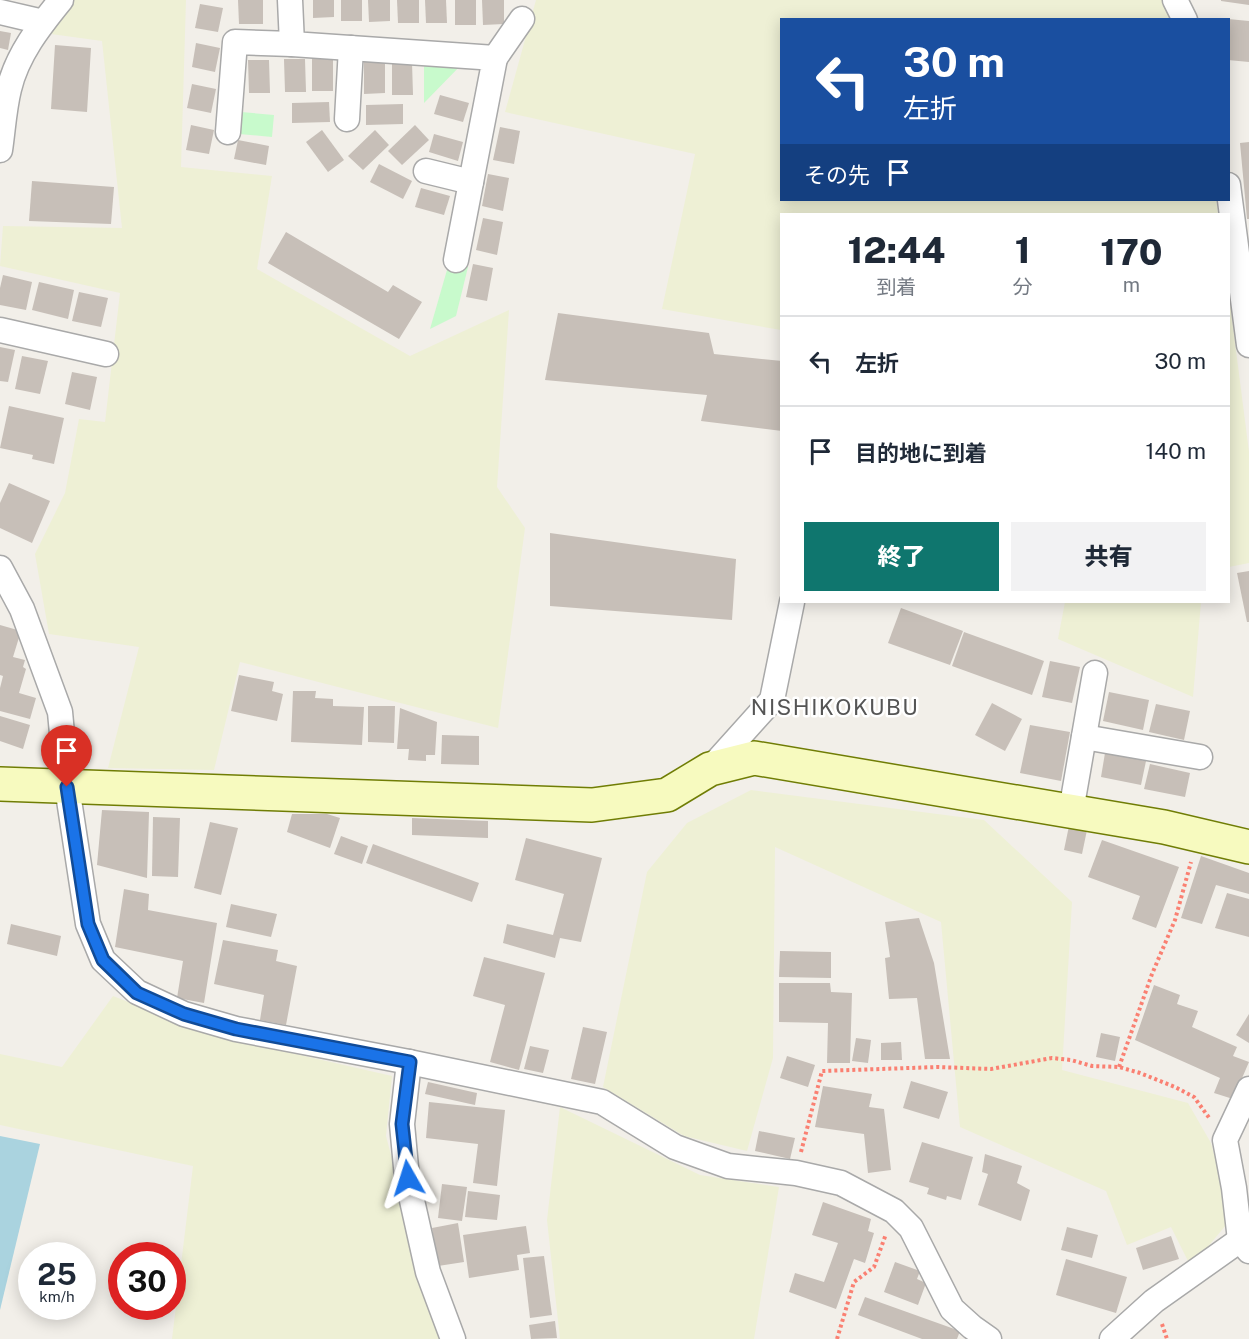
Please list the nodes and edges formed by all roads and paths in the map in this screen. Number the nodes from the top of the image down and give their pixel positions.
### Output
1 (61, 0) edge
2 (290, 0) edge
3 (1175, 0) edge
4 (0, 12) edge
5 (1184, 18) edge
6 (522, 19) dead end
7 (43, 22) junction
8 (292, 44) junction
9 (351, 48) junction
10 (495, 58) junction
11 (347, 119) dead end
12 (228, 132) dead end
13 (0, 150) edge
14 (426, 171) dead end
15 (471, 183) junction
16 (1230, 200) edge
17 (456, 260) dead end
18 (0, 330) edge
19 (1249, 345) edge
20 (106, 354) dead end
21 (0, 568) edge
22 (792, 603) edge
23 (1095, 673) dead end
24 (1084, 737) junction
25 (1200, 757) dead end
26 (710, 769) junction
27 (0, 784) edge
28 (67, 787) junction
29 (1071, 811) junction
30 (1199, 835) junction
31 (1249, 847) edge
32 (410, 1062) junction
33 (1119, 1067) junction
34 (1249, 1089) edge
35 (1226, 1140) junction
36 (796, 1173) junction
37 (894, 1211) junction
38 (1244, 1246) edge
39 (453, 1339) edge
40 (837, 1339) edge
41 (989, 1339) edge
42 (1112, 1339) edge

1 - 7 street
2 - 8 street
3 - 5 street
4 - 7 street
6 - 10 street
7 - 13 street
8 - 9 street
8 - 12 street
9 - 10 street
9 - 11 street
10 - 15 street
14 - 15 street
15 - 17 street
16 - 19 street
18 - 20 street
21 - 28 street
22 - 26 street
23 - 24 street
24 - 25 street
24 - 29 street
26 - 28 street
26 - 29 street
27 - 28 street
28 - 32 street
29 - 30 street
30 - 31 street
30 - 33 path
32 - 36 street
32 - 39 street
33 - 35 path
33 - 36 path
34 - 35 street
35 - 38 street
36 - 37 street
37 - 40 path
37 - 41 street
38 - 42 street

